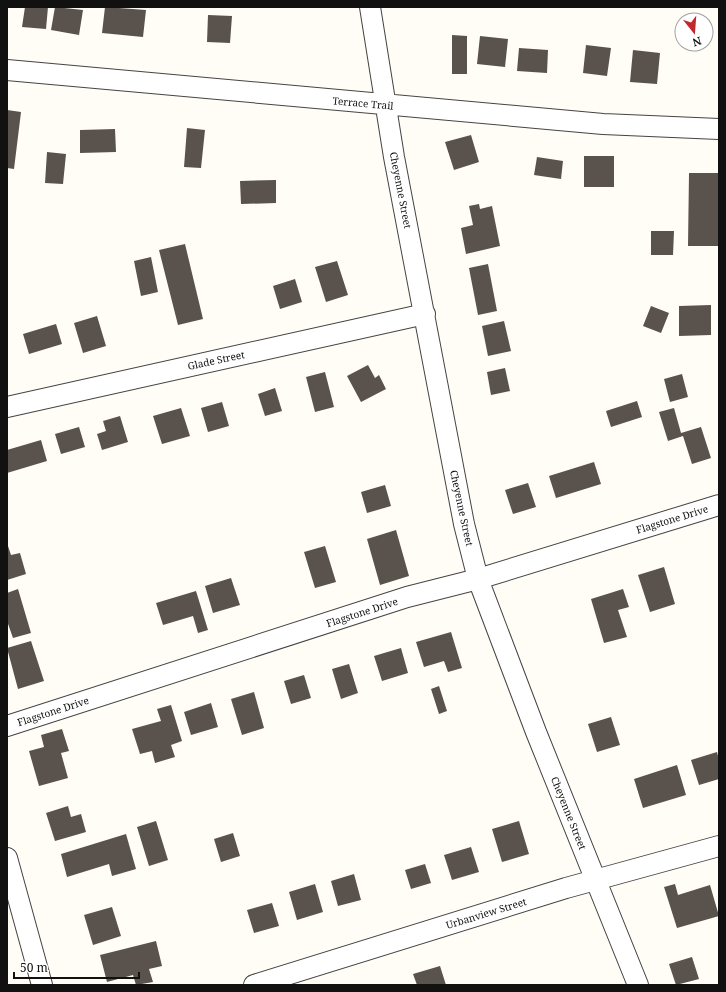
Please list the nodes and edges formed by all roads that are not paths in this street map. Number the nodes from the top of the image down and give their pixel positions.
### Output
1 (370, 7) edge
2 (7, 70) edge
3 (386, 105) junction
4 (719, 130) edge
5 (425, 314) junction
6 (7, 407) edge
7 (719, 505) edge
8 (478, 579) junction
9 (7, 726) edge
10 (719, 846) edge
11 (7, 858) edge
12 (596, 880) junction
13 (42, 985) edge
14 (254, 985) edge
15 (638, 985) edge

1 - 3 street, Cheyenne Street
2 - 3 street, Terrace Trail
3 - 4 street, Terrace Trail
3 - 5 street, Cheyenne Street
5 - 6 street, Glade Street
5 - 8 street, Cheyenne Street
7 - 8 street, Flagstone Drive
8 - 9 street, Flagstone Drive
8 - 12 street, Cheyenne Street
10 - 12 street, Urbanview Street
11 - 13 street
12 - 14 street, Urbanview Street
12 - 15 street, Cheyenne Street

